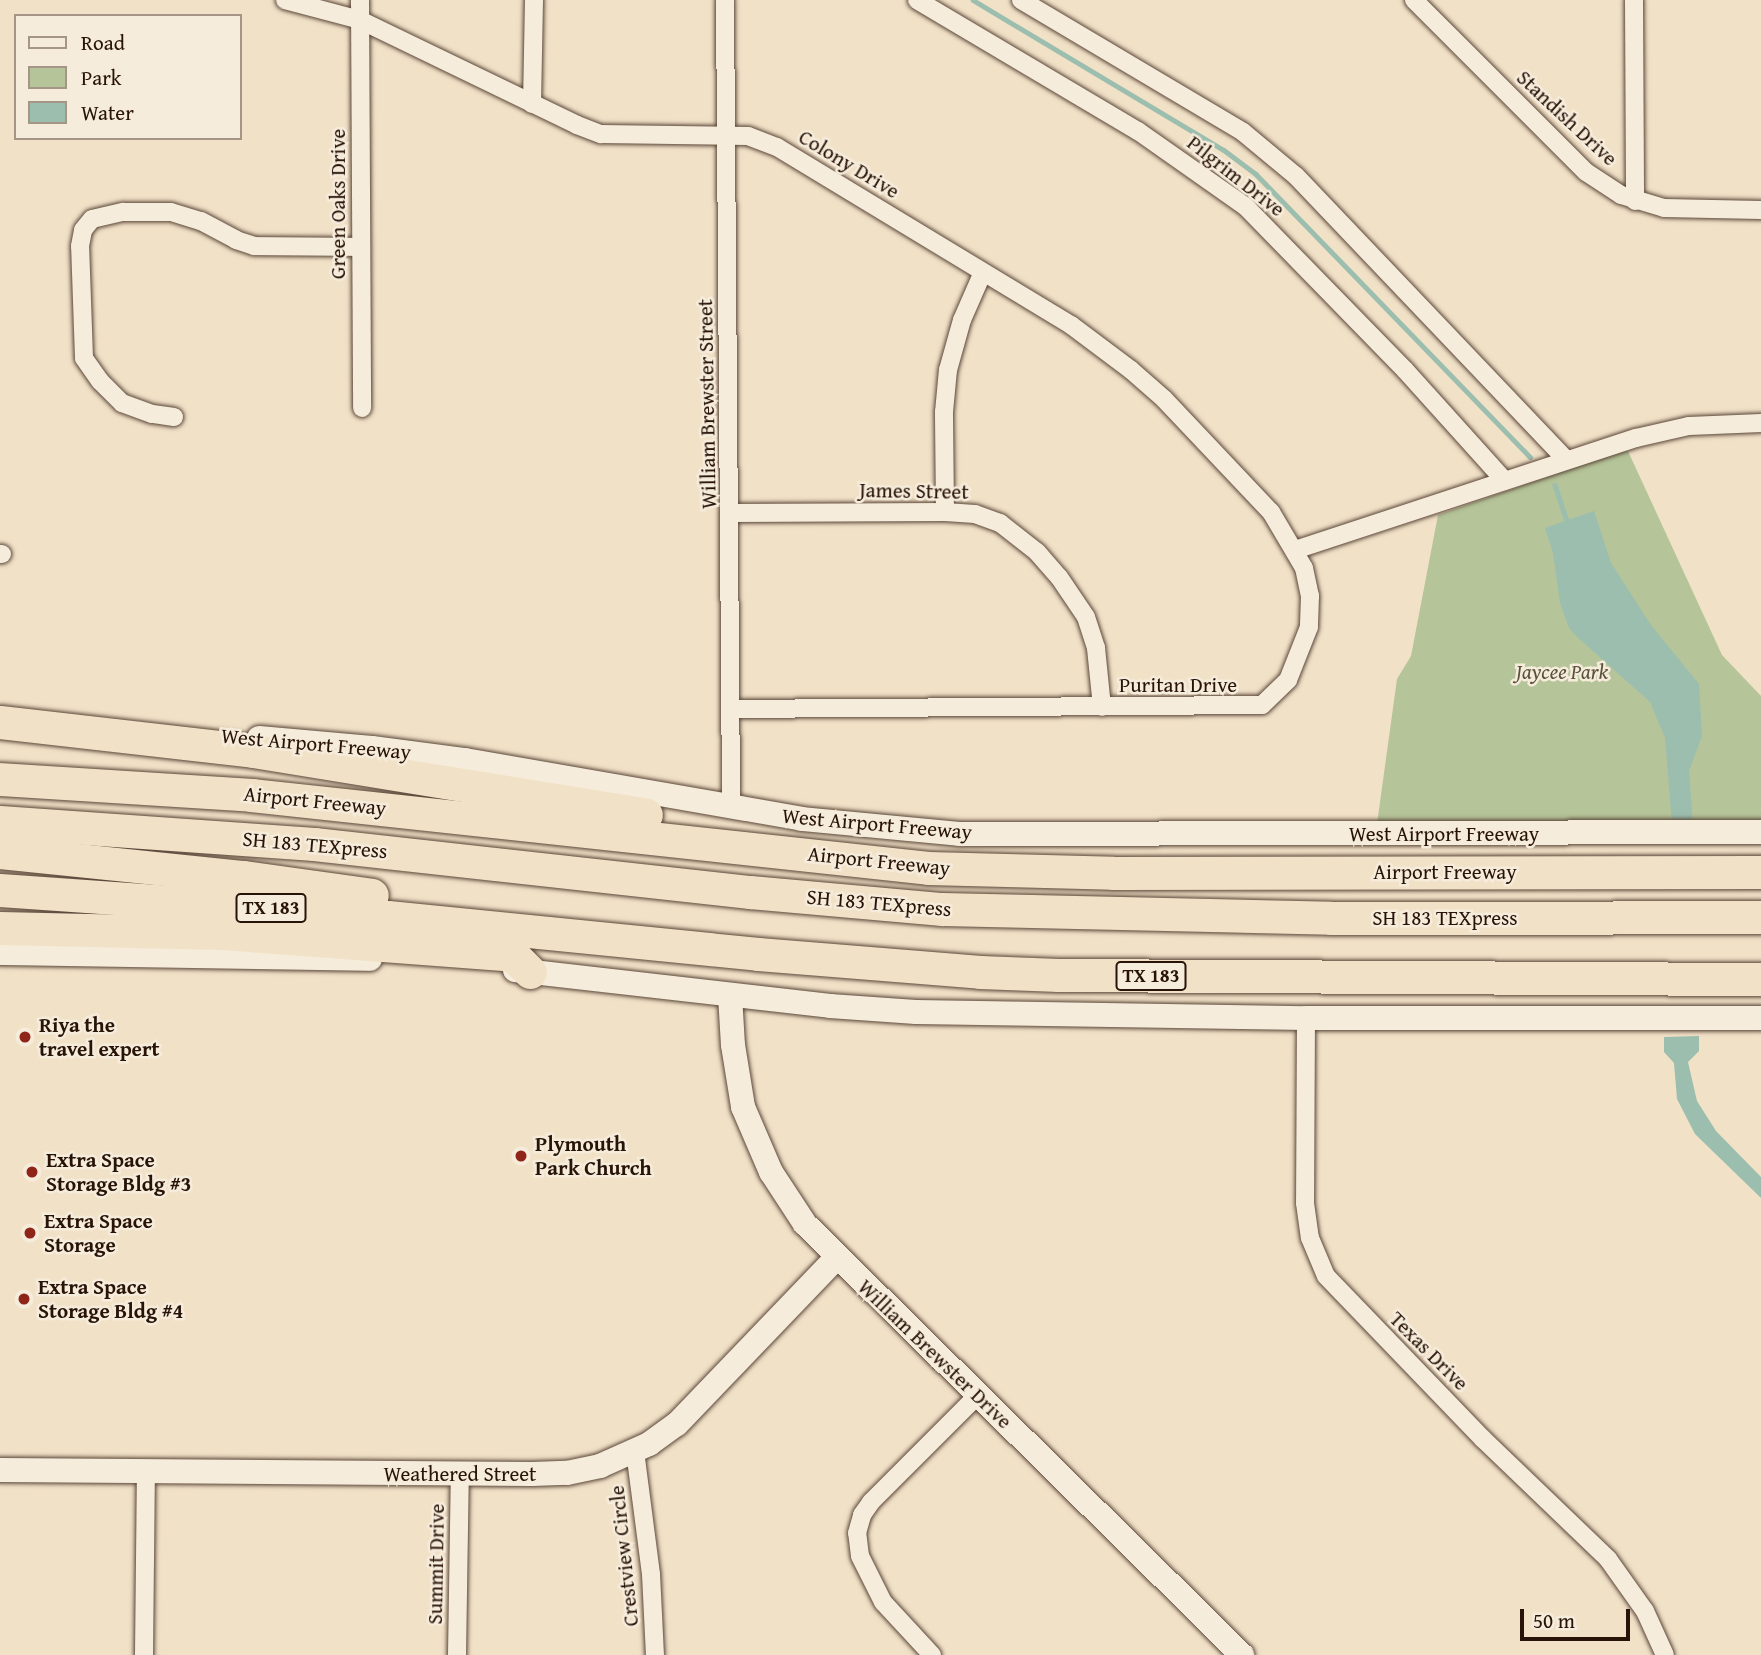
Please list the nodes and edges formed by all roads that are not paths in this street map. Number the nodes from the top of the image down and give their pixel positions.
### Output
1 (285, 0) edge
2 (360, 0) edge
3 (534, 0) edge
4 (726, 0) edge
5 (917, 0) edge
6 (1021, 0) edge
7 (1414, 0) edge
8 (1634, 0) edge
9 (360, 20) junction
10 (533, 104) junction
11 (726, 135) junction
12 (1635, 201) junction
13 (1761, 209) edge
14 (361, 247) junction
15 (983, 272) junction
16 (362, 408) dead end
17 (174, 416) dead end
18 (1761, 423) edge
19 (1566, 460) junction
20 (1504, 481) junction
21 (945, 512) junction
22 (731, 513) junction
23 (1295, 550) junction
24 (1102, 708) junction
25 (730, 709) junction
26 (0, 722) edge
27 (0, 779) edge
28 (0, 799) edge
29 (731, 807) junction
30 (446, 814) junction
31 (0, 822) edge
32 (1761, 832) edge
33 (0, 835) edge
34 (720, 843) junction
35 (0, 852) edge
36 (1761, 872) edge
37 (0, 890) edge
38 (115, 898) junction
39 (0, 906) edge
40 (1761, 917) edge
41 (0, 928) edge
42 (542, 931) junction
43 (1761, 934) edge
44 (0, 953) edge
45 (530, 972) junction
46 (1761, 979) edge
47 (730, 995) junction
48 (1306, 1018) junction
49 (1761, 1018) edge
50 (836, 1257) junction
51 (977, 1395) junction
52 (635, 1451) junction
53 (0, 1470) edge
54 (146, 1471) junction
55 (460, 1474) junction
56 (144, 1655) edge
57 (457, 1655) edge
58 (655, 1655) edge
59 (932, 1655) edge
60 (1242, 1655) edge
61 (1665, 1655) edge

1 - 9 street, Colony Drive
2 - 9 street, Green Oaks Drive
3 - 10 street
4 - 11 street, William Brewster Street
5 - 20 street, Pilgrim Drive
6 - 19 street, Pilgrim Drive
7 - 12 street, Standish Drive
8 - 12 street
9 - 10 street, Colony Drive
9 - 14 street, Green Oaks Drive
10 - 11 street, Colony Drive
11 - 15 street, Colony Drive
11 - 22 street, William Brewster Street
12 - 13 street, Standish Drive
14 - 16 street, Green Oaks Drive
14 - 17 street
15 - 21 street
15 - 23 street, Colony Drive
18 - 19 street
19 - 20 street
20 - 23 street
21 - 22 street, James Street
21 - 24 street, James Street
22 - 25 street, William Brewster Street
23 - 24 street, Puritan Drive
24 - 25 street, Puritan Drive
25 - 29 street, William Brewster Street
26 - 29 main road, West Airport Freeway
26 - 34 highway
27 - 30 highway, Airport Freeway
28 - 30 highway
29 - 32 main road, West Airport Freeway
30 - 34 highway, Airport Freeway
31 - 40 highway, SH 183 TEXpress
33 - 43 highway, SH 183 TEXpress
34 - 36 highway, Airport Freeway
35 - 42 highway
37 - 38 highway, TX 183
38 - 39 highway
38 - 42 highway, TX 183
41 - 45 highway
42 - 46 highway, TX 183
44 - 45 main road
45 - 47 main road
47 - 48 main road
47 - 50 main road, William Brewster Drive
48 - 49 main road
48 - 61 street, Texas Drive
50 - 51 main road, William Brewster Drive
50 - 52 main road, Weathered Street
51 - 59 street
51 - 60 main road, William Brewster Drive
52 - 55 main road, Weathered Street
52 - 58 street, Crestview Circle
53 - 54 main road, Weathered Street
54 - 55 main road, Weathered Street
54 - 56 street
55 - 57 street, Summit Drive

